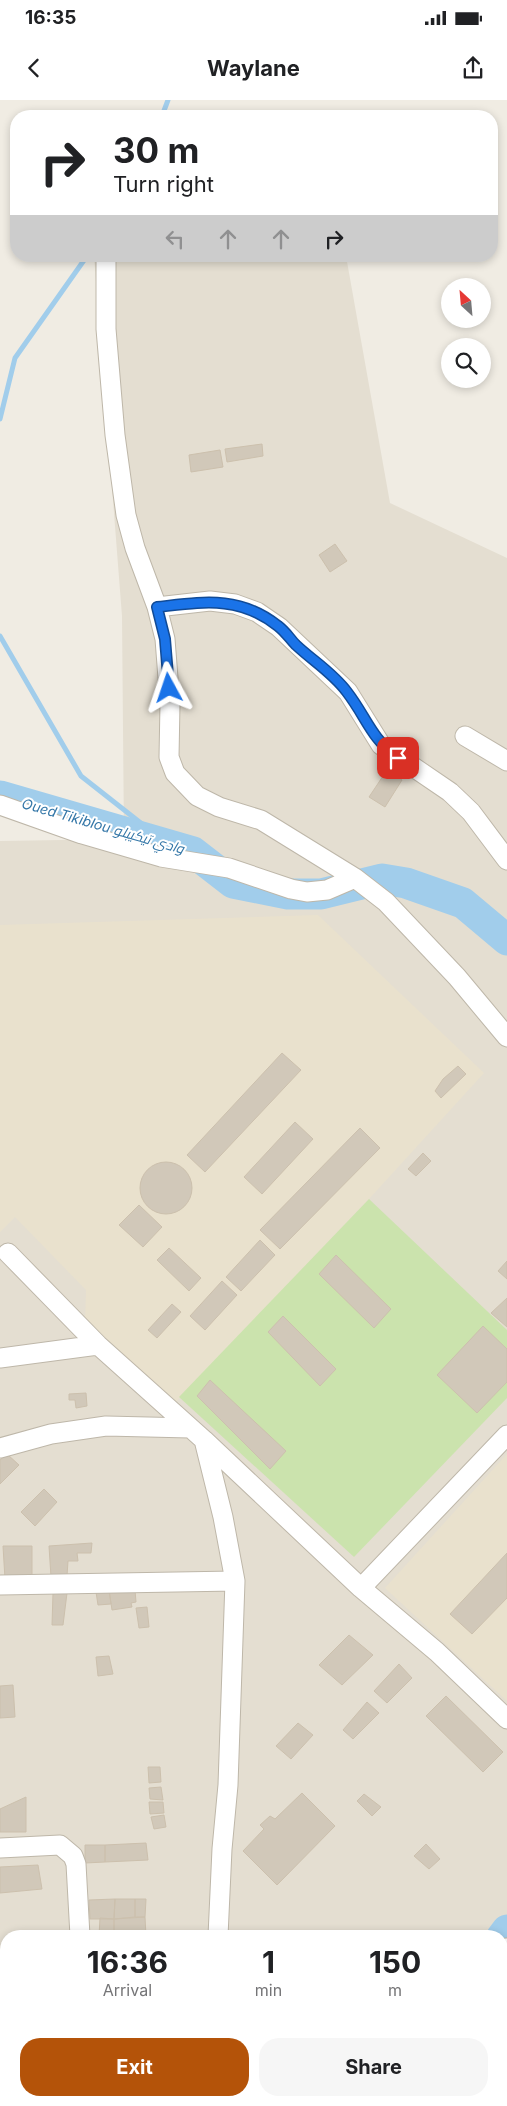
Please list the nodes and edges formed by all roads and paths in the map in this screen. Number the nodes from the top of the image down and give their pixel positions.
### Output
1 (106, 262) edge
2 (157, 607) junction
3 (465, 736) dead end
4 (507, 761) edge
5 (0, 805) edge
6 (507, 860) edge
7 (355, 878) junction
8 (507, 1037) edge
9 (8, 1253) dead end
10 (98, 1345) junction
11 (0, 1358) edge
12 (197, 1434) junction
13 (507, 1435) edge
14 (0, 1448) edge
15 (235, 1581) junction
16 (0, 1585) edge
17 (361, 1588) junction
18 (507, 1719) edge
19 (0, 1848) edge
20 (80, 1930) edge
21 (218, 1930) edge

1 - 2 street
2 - 6 street
2 - 7 street
3 - 4 street
5 - 7 street
7 - 8 street
9 - 10 street
10 - 11 street
10 - 12 street
12 - 14 street
12 - 15 street
12 - 17 street
13 - 17 street
15 - 16 street
15 - 21 street
17 - 18 street
19 - 20 street

